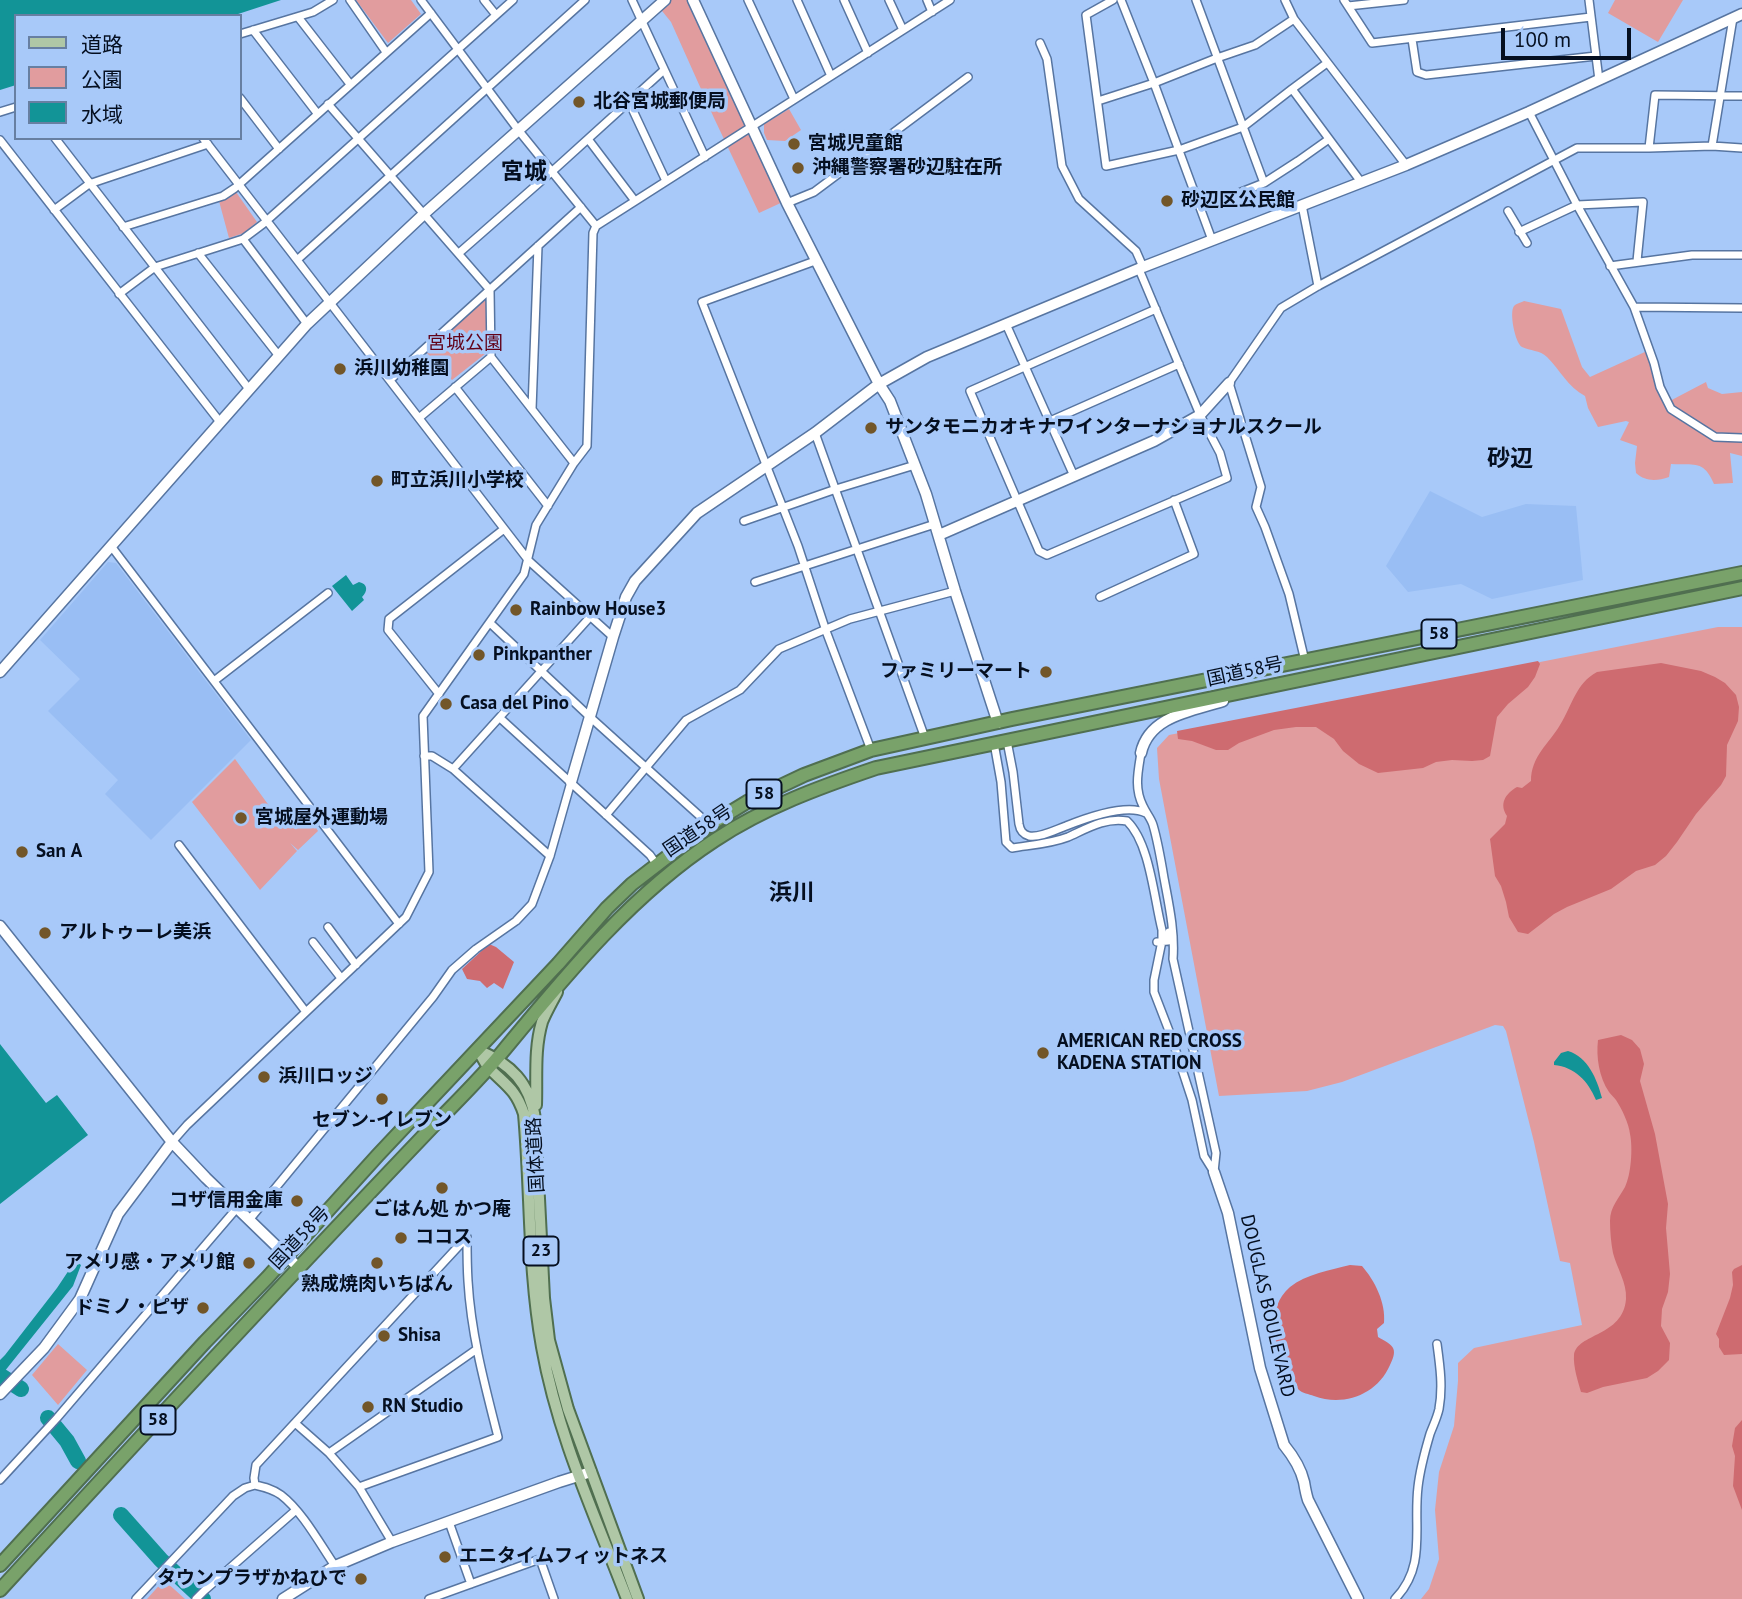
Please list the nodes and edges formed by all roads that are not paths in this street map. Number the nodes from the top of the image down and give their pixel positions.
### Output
1 (333, 0) edge
2 (350, 0) edge
3 (421, 0) edge
4 (484, 0) edge
5 (513, 0) edge
6 (585, 0) edge
7 (632, 0) edge
8 (665, 0) edge
9 (693, 0) edge
10 (748, 0) edge
11 (797, 0) edge
12 (844, 0) edge
13 (889, 0) edge
14 (927, 0) edge
15 (950, 0) edge
16 (1113, 0) edge
17 (1121, 0) edge
18 (1196, 0) edge
19 (1285, 0) edge
20 (1404, 0) edge
21 (1589, 0) edge
22 (1346, 3) edge
23 (932, 12) junction
24 (431, 13) junction
25 (496, 15) junction
26 (1738, 16) edge
27 (299, 17) junction
28 (1591, 17) junction
29 (1294, 19) junction
30 (641, 20) junction
31 (253, 30) junction
32 (903, 30) junction
33 (242, 33) edge
34 (1412, 39) junction
35 (1040, 43) dead end
36 (458, 50) junction
37 (386, 51) junction
38 (868, 52) junction
39 (1596, 56) junction
40 (1217, 58) junction
41 (1327, 63) junction
42 (664, 70) junction
43 (831, 76) junction
44 (968, 77) dead end
45 (1599, 80) junction
46 (1154, 83) junction
47 (350, 84) junction
48 (488, 88) junction
49 (1292, 89) junction
50 (1720, 96) junction
51 (1742, 96) edge
52 (794, 99) junction
53 (242, 101) edge
54 (1098, 101) junction
55 (629, 102) junction
56 (328, 104) junction
57 (317, 113) junction
58 (1529, 113) junction
59 (751, 126) junction
60 (1243, 127) junction
61 (519, 131) junction
62 (588, 139) junction
63 (1329, 139) junction
64 (0, 140) edge
65 (56, 140) edge
66 (358, 140) junction
67 (206, 141) edge
68 (1712, 146) junction
69 (1649, 148) junction
70 (1742, 148) edge
71 (279, 149) junction
72 (1179, 150) junction
73 (705, 157) junction
74 (1553, 161) junction
75 (1406, 165) junction
76 (552, 172) junction
77 (391, 176) junction
78 (666, 181) junction
79 (1361, 182) junction
80 (1264, 183) junction
81 (89, 184) junction
82 (239, 184) junction
83 (635, 201) junction
84 (786, 203) junction
85 (1302, 205) junction
86 (1577, 205) junction
87 (581, 207) junction
88 (1201, 208) junction
89 (54, 210) junction
90 (1508, 211) dead end
91 (425, 214) junction
92 (267, 221) junction
93 (596, 226) junction
94 (123, 227) junction
95 (1519, 232) junction
96 (243, 239) junction
97 (1212, 240) junction
98 (1527, 243) dead end
99 (538, 246) junction
100 (198, 253) junction
101 (459, 253) junction
102 (1742, 255) edge
103 (296, 260) junction
104 (815, 261) junction
105 (1637, 261) junction
106 (1610, 266) junction
107 (155, 267) junction
108 (1141, 268) junction
109 (1318, 286) junction
110 (491, 289) junction
111 (119, 294) junction
112 (330, 303) junction
113 (1634, 307) junction
114 (1742, 308) edge
115 (1156, 309) junction
116 (307, 324) junction
117 (1006, 324) junction
118 (279, 356) junction
119 (491, 357) junction
120 (1179, 365) junction
121 (1025, 368) junction
122 (390, 380) junction
123 (1229, 383) junction
124 (879, 384) junction
125 (455, 387) junction
126 (249, 389) junction
127 (532, 410) junction
128 (1200, 415) junction
129 (419, 418) junction
130 (1050, 421) junction
131 (220, 422) junction
132 (816, 433) junction
133 (1742, 439) edge
134 (574, 463) junction
135 (915, 465) junction
136 (766, 467) junction
137 (1074, 476) junction
138 (836, 489) junction
139 (1018, 500) junction
140 (1174, 500) junction
141 (548, 506) junction
142 (782, 508) junction
143 (744, 521) dead end
144 (935, 524) junction
145 (504, 529) junction
146 (939, 535) junction
147 (111, 546) junction
148 (858, 549) junction
149 (529, 561) junction
150 (805, 567) junction
151 (1742, 573) edge
152 (755, 583) dead end
153 (1742, 589) edge
154 (955, 591) junction
155 (327, 593) dead end
156 (1100, 597) dead end
157 (881, 610) junction
158 (590, 617) junction
159 (490, 623) junction
160 (826, 631) junction
161 (613, 637) junction
162 (1306, 661) junction
163 (0, 672) edge
164 (541, 672) junction
165 (214, 681) junction
166 (1260, 689) junction
167 (439, 694) junction
168 (590, 717) junction
169 (500, 718) junction
170 (998, 723) junction
171 (925, 738) junction
172 (1000, 742) junction
173 (871, 750) junction
174 (1141, 753) joint
175 (424, 756) junction
176 (646, 766) junction
177 (453, 769) junction
178 (571, 782) junction
179 (1147, 814) junction
180 (606, 815) junction
181 (706, 827) junction
182 (179, 845) dead end
183 (550, 856) junction
184 (657, 865) junction
185 (1162, 914) junction
186 (399, 924) junction
187 (0, 926) edge
188 (328, 927) dead end
189 (313, 942) dead end
190 (356, 965) junction
191 (341, 978) junction
192 (563, 980) junction
193 (306, 1012) junction
194 (478, 1050) junction
195 (493, 1063) junction
196 (535, 1119) junction
197 (172, 1142) junction
198 (1214, 1172) junction
199 (237, 1208) junction
200 (249, 1220) junction
201 (286, 1255) junction
202 (299, 1268) junction
203 (1437, 1345) dead end
204 (477, 1349) junction
205 (4, 1390) edge
206 (295, 1423) junction
207 (329, 1453) junction
208 (591, 1472) junction
209 (579, 1476) junction
210 (0, 1480) edge
211 (255, 1485) junction
212 (359, 1487) junction
213 (296, 1510) junction
214 (449, 1522) junction
215 (392, 1542) junction
216 (0, 1564) edge
217 (335, 1566) junction
218 (471, 1584) junction
219 (0, 1590) edge
220 (136, 1599) edge
221 (197, 1599) edge
222 (283, 1599) edge
223 (429, 1599) edge
224 (554, 1599) edge
225 (627, 1599) edge
226 (638, 1599) edge
227 (1358, 1599) edge
228 (1395, 1599) edge

1 - 27 street
2 - 37 street
3 - 24 street
4 - 25 street
5 - 25 street
6 - 48 street
7 - 30 street
8 - 30 street
9 - 59 street
10 - 52 street
11 - 43 street
12 - 38 street
13 - 32 street
14 - 23 street
15 - 23 street
16 - 54 street
17 - 46 street
18 - 40 street
19 - 29 street
20 - 22 street
21 - 28 street
22 - 34 street
23 - 32 street
24 - 36 street
24 - 37 street
25 - 36 street
26 - 45 street
26 - 50 street
27 - 31 street
27 - 47 street
28 - 34 street
28 - 39 street
29 - 40 street
29 - 41 street
30 - 42 street
30 - 61 street
31 - 33 street
31 - 57 street
32 - 38 street
34 - 39 street
35 - 108 street
36 - 48 street
36 - 66 street
37 - 47 street
38 - 43 street
39 - 45 street
40 - 46 street
40 - 60 street
41 - 49 street
41 - 75 street
42 - 55 street
42 - 73 street
43 - 52 street
44 - 84 street
45 - 58 street
46 - 54 street
46 - 72 street
47 - 56 street
48 - 61 street
48 - 77 street
49 - 60 street
49 - 63 street
50 - 51 street
50 - 68 street
50 - 69 street
52 - 59 street
53 - 71 street
54 - 72 street
55 - 62 street
55 - 78 street
56 - 57 street
56 - 66 street
57 - 71 street
58 - 74 street
58 - 75 street
59 - 73 street
59 - 84 street
60 - 72 street
60 - 80 street
61 - 76 street
61 - 91 street
62 - 76 street
62 - 83 street
63 - 79 street
63 - 80 street
64 - 89 street
65 - 81 street
66 - 77 street
66 - 92 street
67 - 81 street
67 - 82 street
68 - 69 street
68 - 70 street
69 - 74 street
71 - 82 street
72 - 88 street
73 - 78 street
74 - 86 street
74 - 109 street
75 - 79 street
76 - 87 street
76 - 101 street
77 - 91 street
77 - 103 street
78 - 83 street
79 - 85 street
80 - 88 street
81 - 89 street
81 - 94 street
82 - 92 street
82 - 94 street
83 - 93 street
84 - 104 street
85 - 97 street
85 - 109 street
86 - 95 street
86 - 105 street
86 - 106 street
87 - 93 street
87 - 99 street
88 - 97 street
89 - 111 street
90 - 95 street
91 - 101 street
91 - 112 street
92 - 96 street
92 - 103 street
93 - 134 street
94 - 107 street
95 - 98 street
96 - 100 street
96 - 116 street
97 - 108 street
99 - 110 street
99 - 127 street
100 - 107 street
100 - 118 street
101 - 110 street
102 - 105 street
103 - 112 street
104 - 124 street
104 - 136 street
105 - 106 street
106 - 113 street
107 - 111 street
107 - 126 street
108 - 115 street
108 - 117 street
109 - 123 street
110 - 119 street
110 - 122 street
111 - 131 street
112 - 116 street
112 - 122 street
113 - 114 street
113 - 133 street
115 - 120 street
115 - 121 street
116 - 118 street
117 - 121 street
117 - 124 street
118 - 126 street
119 - 125 street
119 - 127 street
120 - 128 street
120 - 130 street
121 - 130 street
121 - 139 street
122 - 129 street
123 - 128 street
123 - 162 street
124 - 132 street
124 - 135 street
125 - 129 street
125 - 141 street
126 - 131 street
127 - 134 street
128 - 137 street
128 - 140 street
129 - 145 street
130 - 137 street
131 - 147 street
132 - 136 street
132 - 138 street
134 - 141 street
135 - 138 street
135 - 144 street
136 - 142 street
136 - 161 street
137 - 139 street
138 - 142 street
138 - 148 street
139 - 140 street
139 - 146 street
140 - 156 street
141 - 149 street
142 - 143 street
142 - 150 street
144 - 146 street
144 - 148 street
145 - 149 street
145 - 167 street
146 - 154 street
147 - 163 street
147 - 165 street
148 - 150 street
148 - 157 street
149 - 158 street
149 - 159 street
150 - 152 street
150 - 160 street
151 - 162 highway, 国道58号 / 58
153 - 166 highway, 国道58号 / 58
154 - 157 street
154 - 170 street
155 - 165 street
157 - 160 street
157 - 171 street
158 - 161 street
158 - 164 street
159 - 164 street
159 - 167 street
160 - 173 street
160 - 176 street
161 - 168 street
162 - 170 highway, 国道58号 / 58
164 - 168 street
164 - 169 street
165 - 186 street
166 - 172 highway, 国道58号 / 58
166 - 174 street
167 - 175 street
168 - 176 street
168 - 178 street
169 - 177 street
169 - 178 street
170 - 171 highway, 国道58号 / 58
170 - 172 street
171 - 173 highway, 国道58号 / 58
172 - 179 street
172 - 185 street
172 - 192 highway, 国道58号 / 58
173 - 181 highway, 国道58号 / 58
174 - 179 street
175 - 177 street
175 - 186 street
176 - 180 street
176 - 181 street
177 - 183 street
178 - 180 street
178 - 183 street
179 - 185 street
180 - 184 street
181 - 184 highway, 国道58号 / 58
182 - 193 street
183 - 200 street
184 - 194 highway, 国道58号 / 58
185 - 198 street
185 - 198 street
186 - 190 street
187 - 197 street
188 - 190 street
189 - 191 street
190 - 191 street
191 - 193 street
192 - 195 highway, 国道58号 / 58
192 - 196 main road
193 - 197 street
194 - 195 main road, 国体道路 / 23
194 - 201 highway, 国道58号 / 58
195 - 196 main road, 国体道路 / 23
195 - 202 highway, 国道58号 / 58
195 - 209 main road, 国体道路 / 23
196 - 208 main road, 国体道路 / 23
197 - 199 street
197 - 205 street
198 - 227 street, DOUGLAS BOULEVARD
199 - 200 street
199 - 210 street
200 - 201 street
201 - 202 street
201 - 216 highway, 国道58号 / 58
202 - 219 highway, 国道58号 / 58
203 - 228 street
204 - 206 street
204 - 207 street
204 - 212 street
206 - 207 street
206 - 211 street
207 - 212 street
208 - 209 street
208 - 226 main road, 国体道路 / 23
209 - 214 street
209 - 225 main road, 国体道路 / 23
211 - 213 street
211 - 220 street
212 - 215 street
213 - 217 street
213 - 221 street
214 - 215 street
214 - 218 street
215 - 217 street
217 - 222 street
218 - 223 street
218 - 224 street

